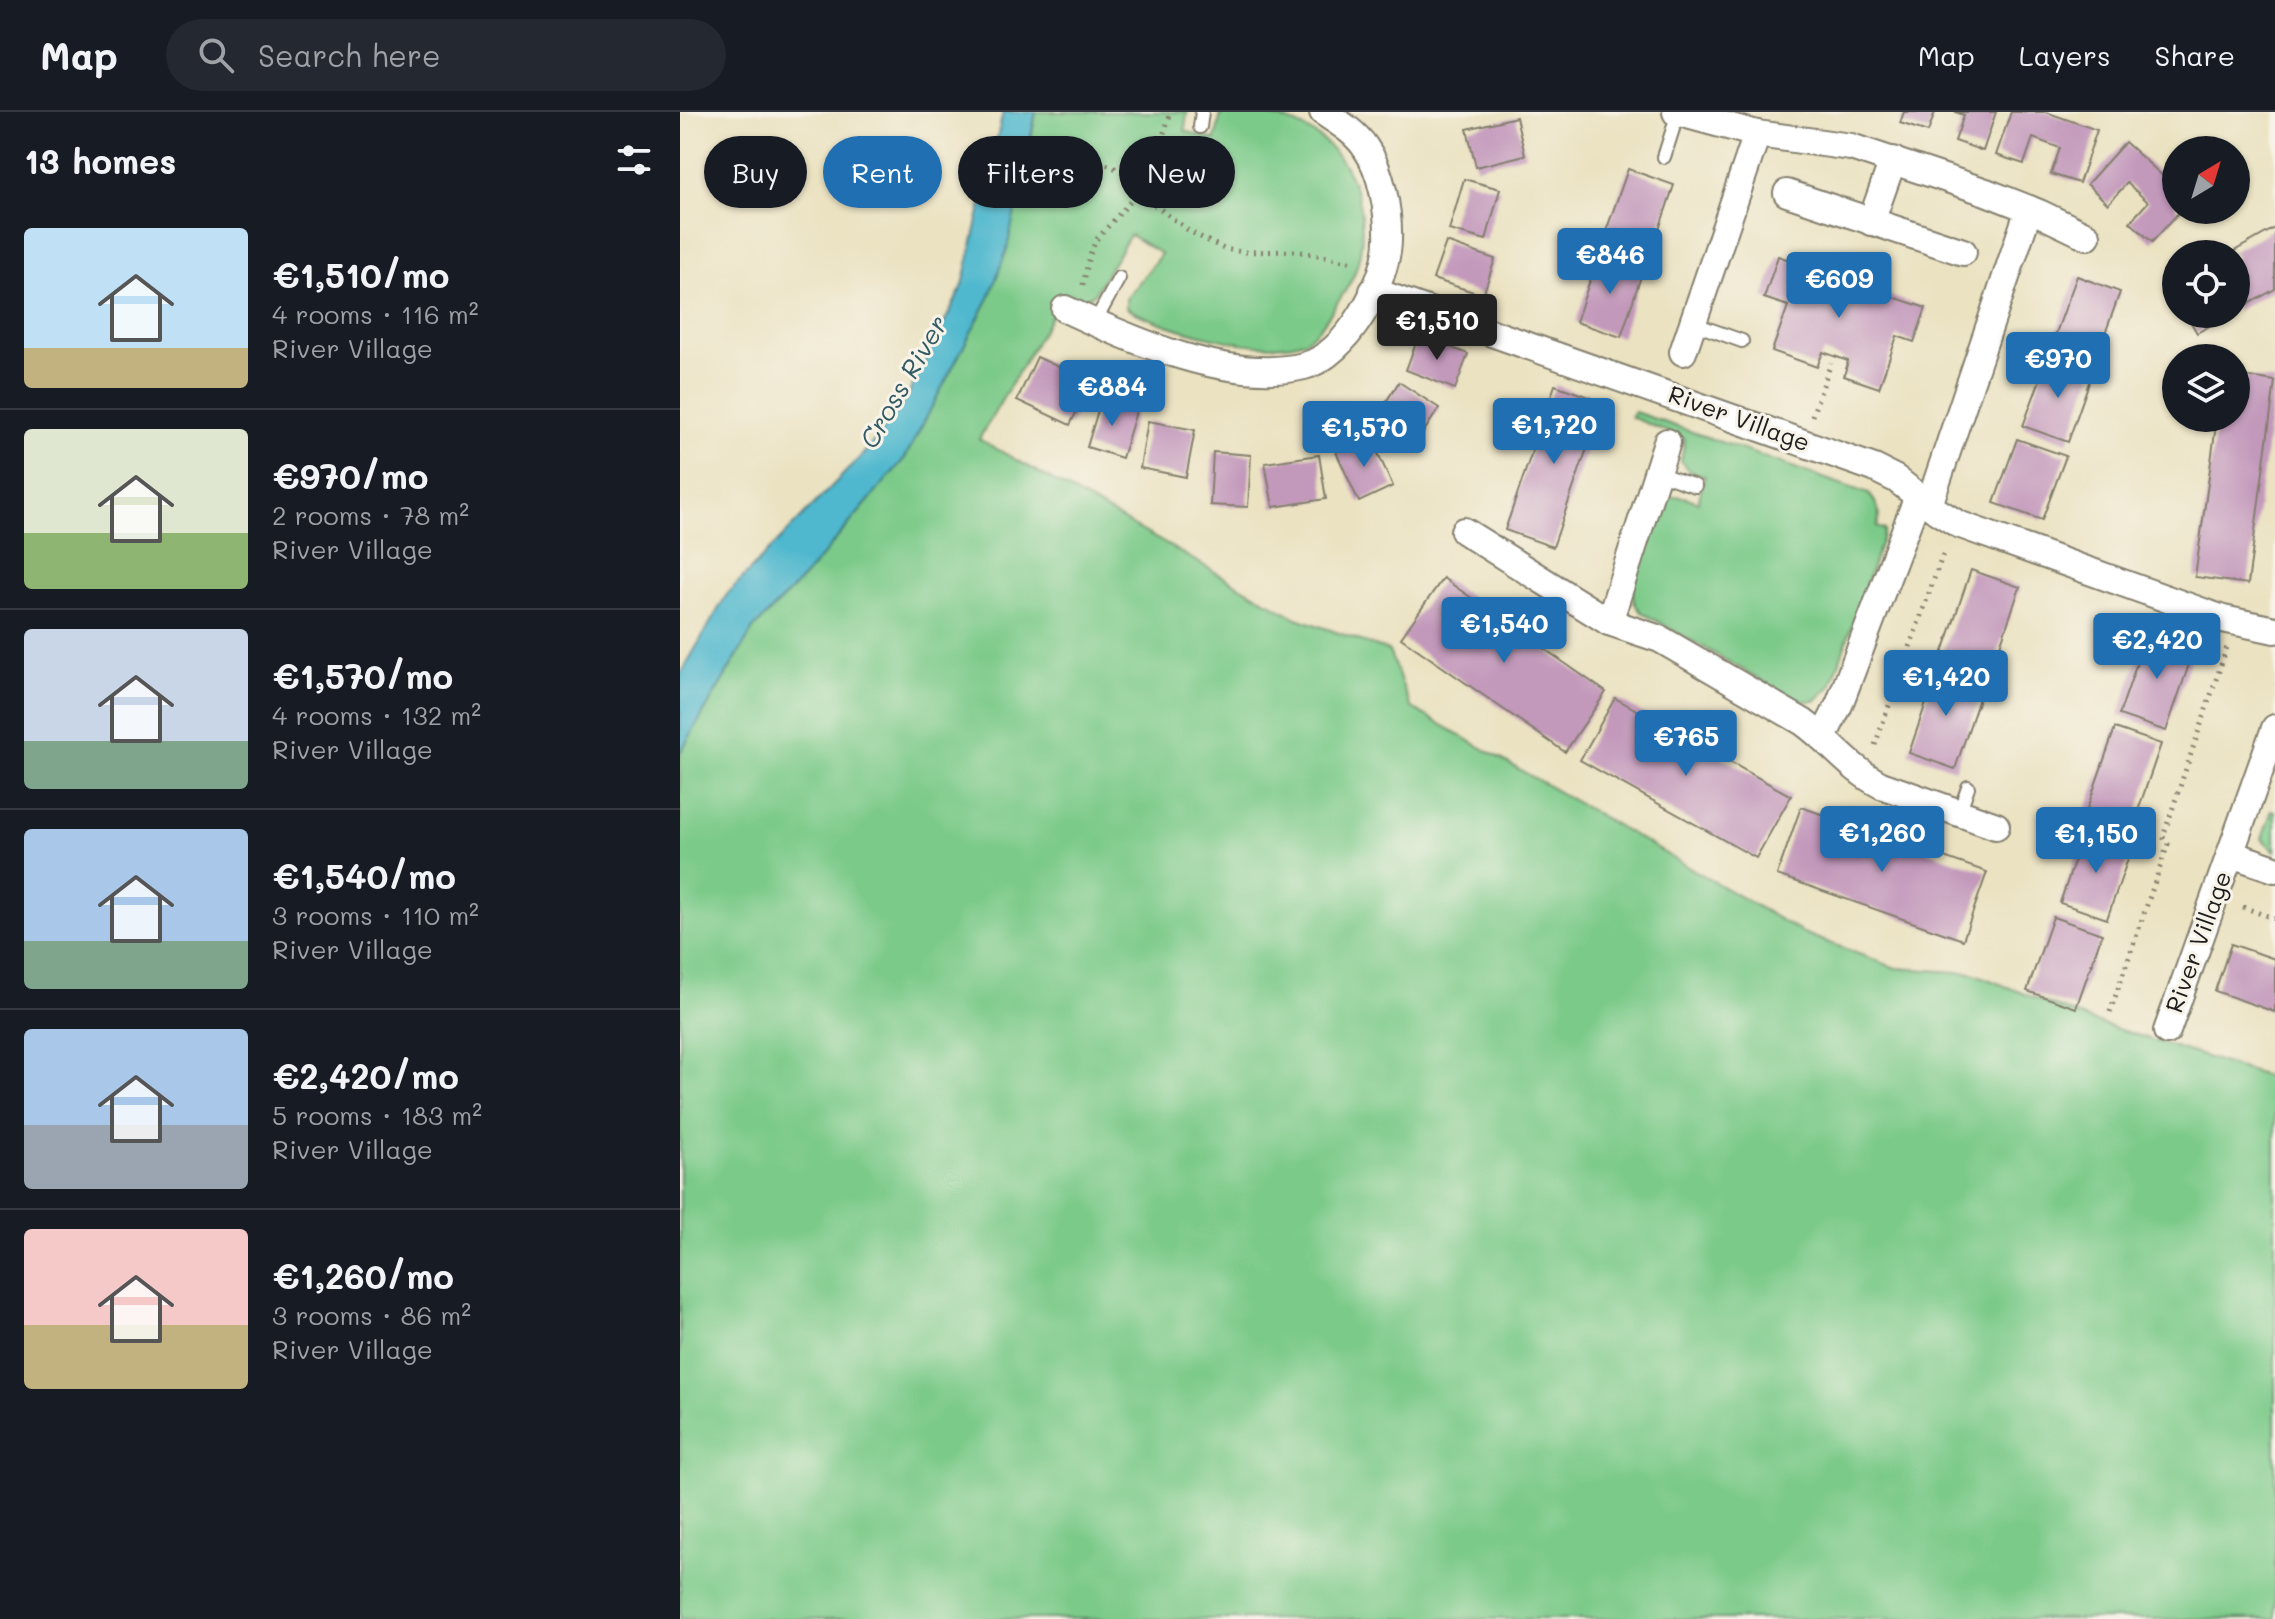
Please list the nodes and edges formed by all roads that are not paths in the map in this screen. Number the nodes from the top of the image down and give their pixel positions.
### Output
1 (1202, 112) edge
2 (1323, 112) edge
3 (1677, 112) edge
4 (1200, 127) dead end
5 (1757, 134) junction
6 (1664, 157) dead end
7 (1893, 160) junction
8 (1787, 193) dead end
9 (2029, 209) junction
10 (1871, 222) junction
11 (2087, 236) dead end
12 (1963, 252) dead end
13 (1119, 278) dead end
14 (1377, 282) junction
15 (1078, 315) joint
16 (1692, 323) junction
17 (1742, 341) dead end
18 (1683, 352) dead end
19 (1667, 442) dead end
20 (1657, 473) junction
21 (1695, 486) dead end
22 (1924, 501) junction
23 (1464, 531) dead end
24 (1609, 622) junction
25 (2275, 630) edge
26 (2275, 728) edge
27 (1823, 737) junction
28 (1968, 787) dead end
29 (1959, 813) junction
30 (1996, 826) dead end
31 (2231, 854) junction
32 (2275, 869) edge
33 (2167, 1031) dead end

1 - 4 lane
2 - 14 street
3 - 5 street
3 - 6 lane
5 - 7 street
5 - 16 street, River Village
7 - 9 street
7 - 10 street
8 - 10 street
9 - 11 street
9 - 22 street
10 - 12 street
13 - 15 lane
14 - 15 street
14 - 22 street, River Village
16 - 17 lane
16 - 18 street, River Village
19 - 20 street, River Village
20 - 21 lane
20 - 24 street, River Village
22 - 25 street, River Village
22 - 27 street
23 - 24 street
24 - 27 street
26 - 31 street, River Village
27 - 29 street
28 - 29 lane
29 - 30 street
31 - 32 street, River Village
31 - 33 street, River Village

